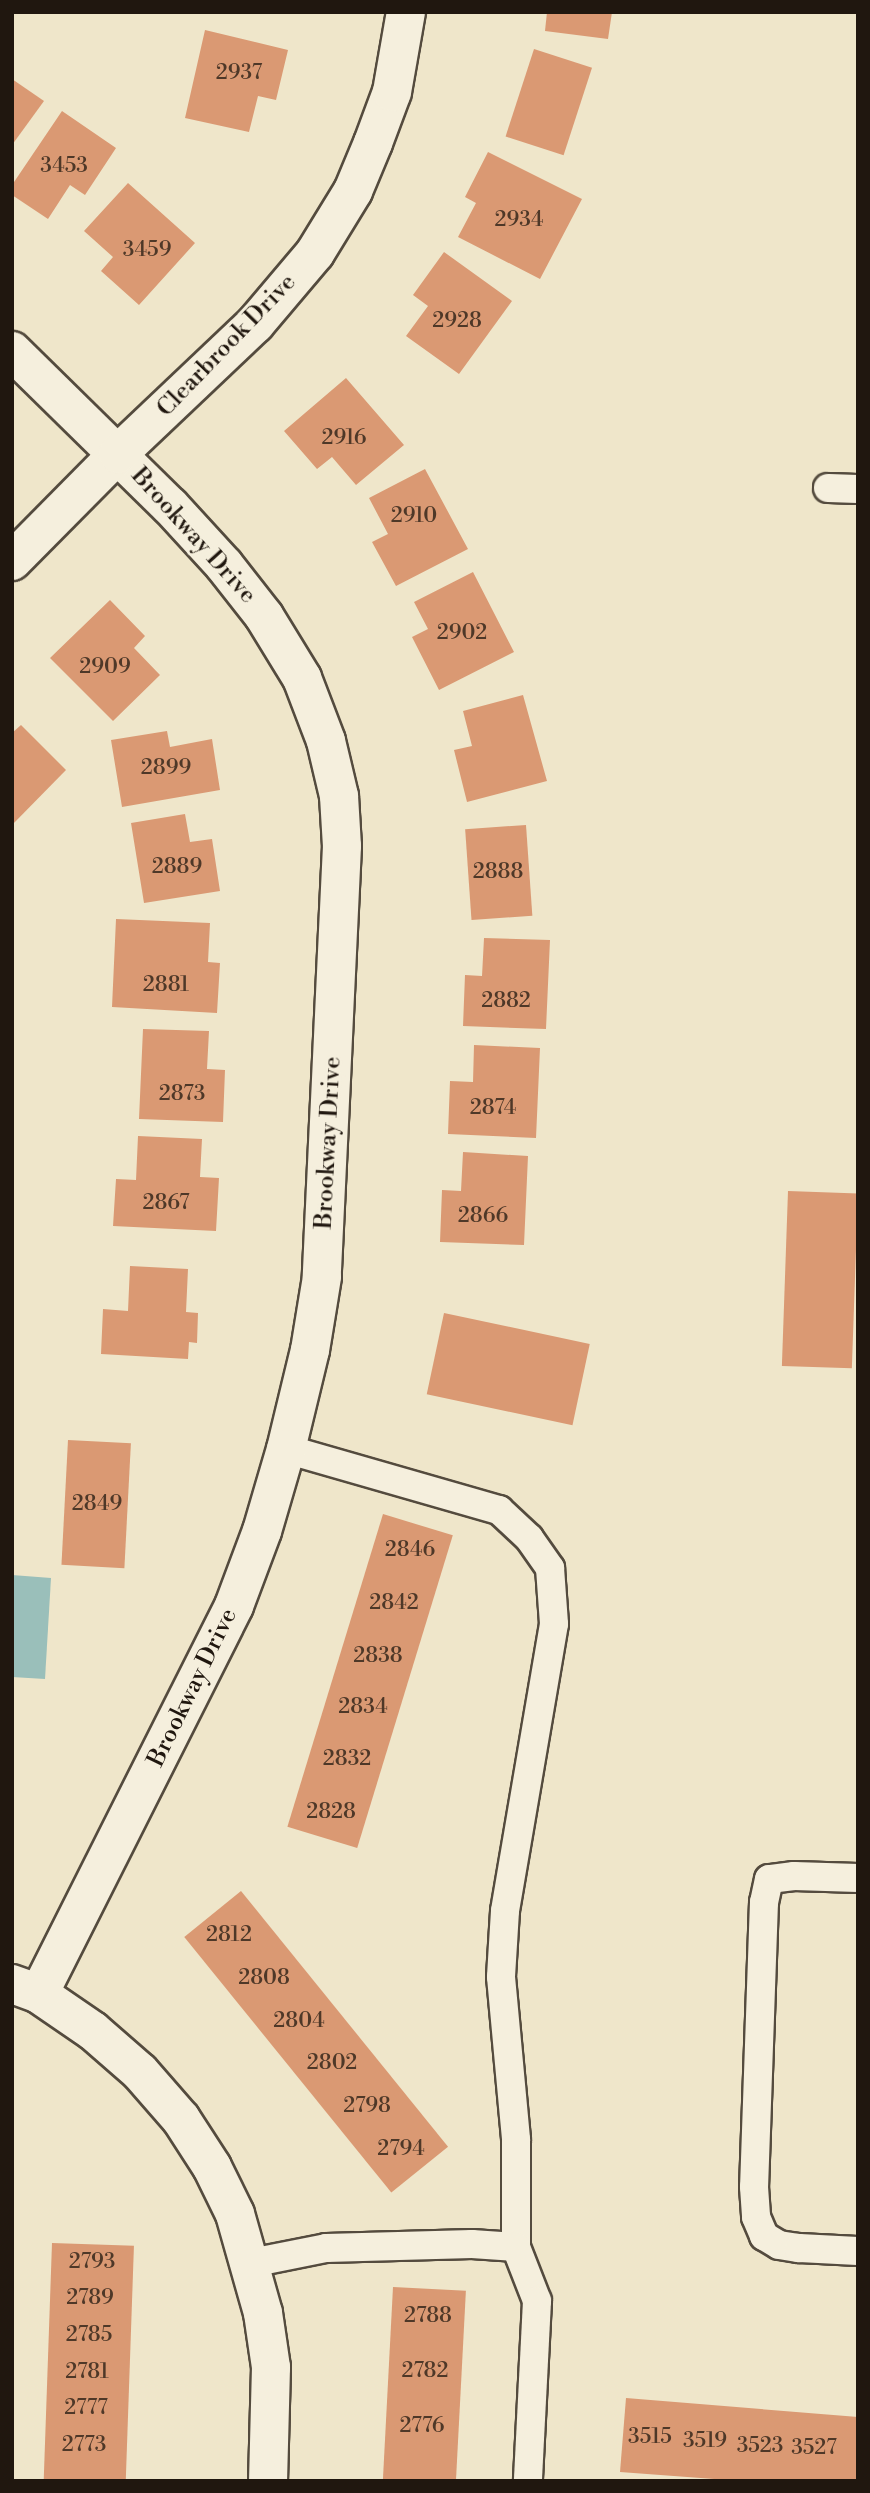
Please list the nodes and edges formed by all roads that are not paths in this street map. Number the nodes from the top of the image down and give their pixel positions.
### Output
1 (406, 12) edge
2 (12, 351) edge
3 (118, 454) junction
4 (828, 488) dead end
5 (858, 489) edge
6 (12, 561) edge
7 (286, 1449) junction
8 (858, 1878) edge
9 (26, 1989) edge
10 (516, 2247) junction
11 (858, 2251) edge
12 (251, 2263) junction
13 (268, 2481) edge
14 (528, 2481) edge

1 - 3 street, Clearbrook Drive
2 - 3 street, Brookway Drive
3 - 6 street, Clearbrook Drive
3 - 7 street, Brookway Drive
4 - 5 lane
7 - 9 street, Brookway Drive
7 - 10 lane
8 - 11 lane
9 - 12 street
10 - 12 lane
10 - 14 lane
12 - 13 street

